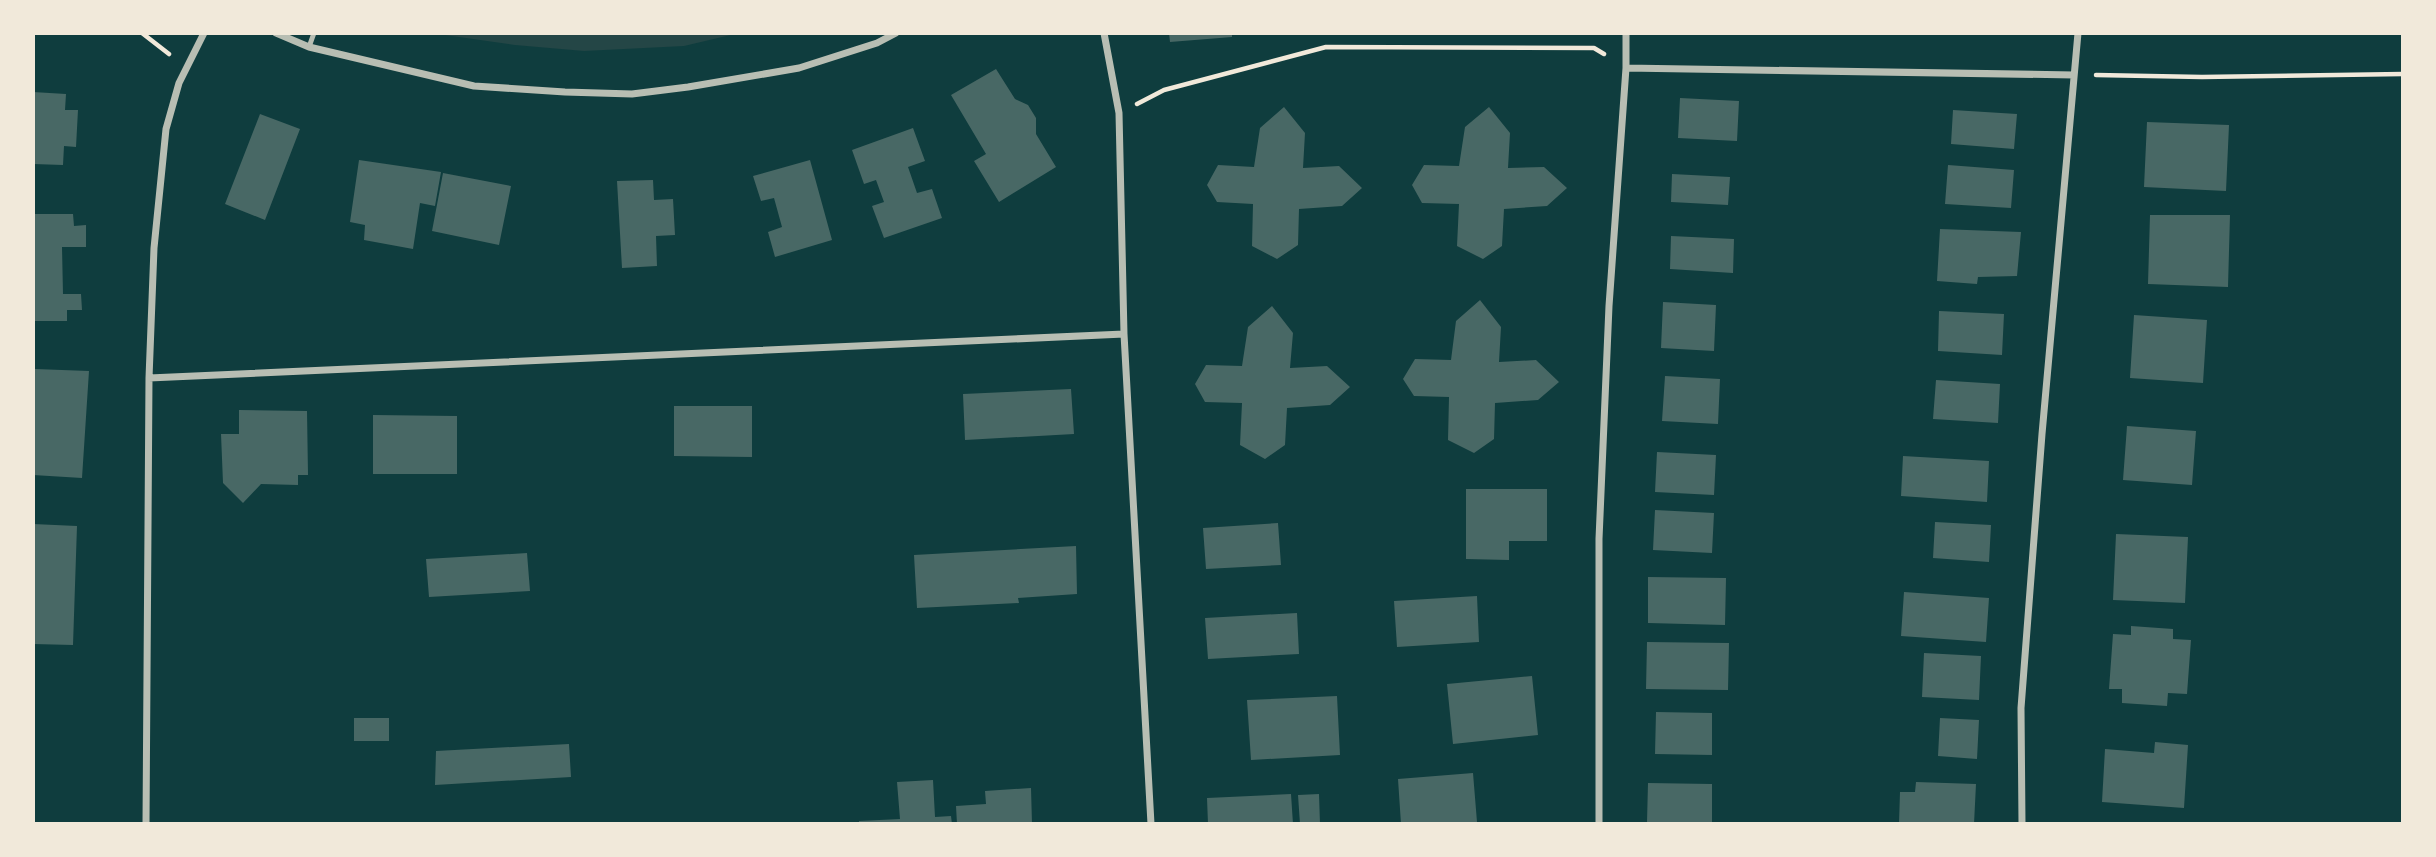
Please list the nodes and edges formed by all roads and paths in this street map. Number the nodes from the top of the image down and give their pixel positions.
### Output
1 (142, 33) edge
2 (204, 33) edge
3 (276, 33) edge
4 (314, 33) edge
5 (896, 33) edge
6 (1104, 33) edge
7 (1626, 33) edge
8 (2078, 33) edge
9 (309, 47) junction
10 (186, 68) junction
11 (1626, 68) junction
12 (2403, 74) edge
13 (2074, 75) junction
14 (1119, 113) junction
15 (1124, 334) junction
16 (149, 378) junction
17 (146, 824) edge
18 (1151, 824) edge
19 (1599, 824) edge
20 (2022, 824) edge

1 - 10 path
2 - 10 street
3 - 9 street
4 - 9 lane
5 - 9 street
6 - 14 street
7 - 11 street
8 - 13 street
10 - 16 street
11 - 13 street
11 - 14 path
11 - 19 street
12 - 13 path
13 - 20 street
14 - 15 street
15 - 16 street
15 - 18 street
16 - 17 street

